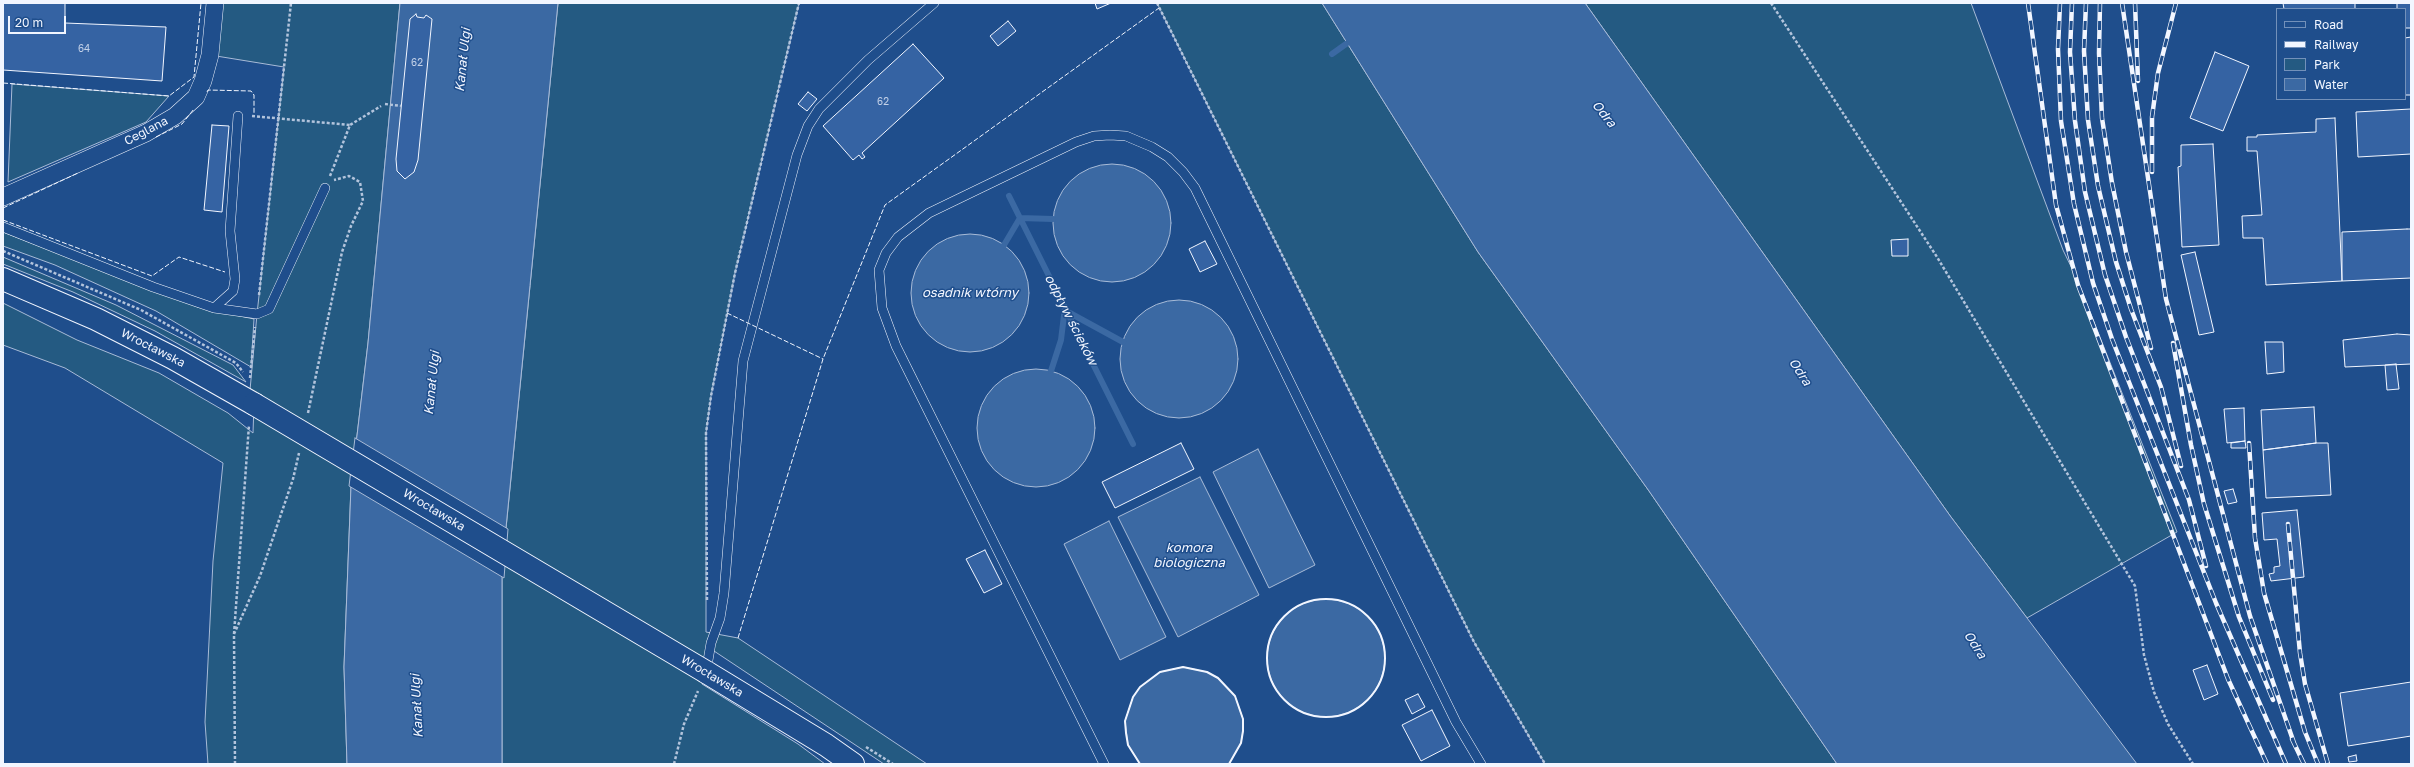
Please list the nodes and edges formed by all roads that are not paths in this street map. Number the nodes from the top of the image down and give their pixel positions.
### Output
1 (216, 3) edge
2 (934, 3) edge
3 (238, 116) road end
4 (325, 188) road end
5 (3, 197) edge
6 (3, 227) edge
7 (3, 279) edge
8 (214, 308) junction
9 (703, 681) junction
10 (853, 764) edge
11 (1104, 764) edge
12 (1481, 764) edge

1 - 5 street, Ceglana
2 - 9 lane
3 - 8 lane
4 - 8 lane
6 - 8 lane
7 - 9 main road, Wrocławska, bridge
9 - 10 main road, Wrocławska
11 - 12 lane

